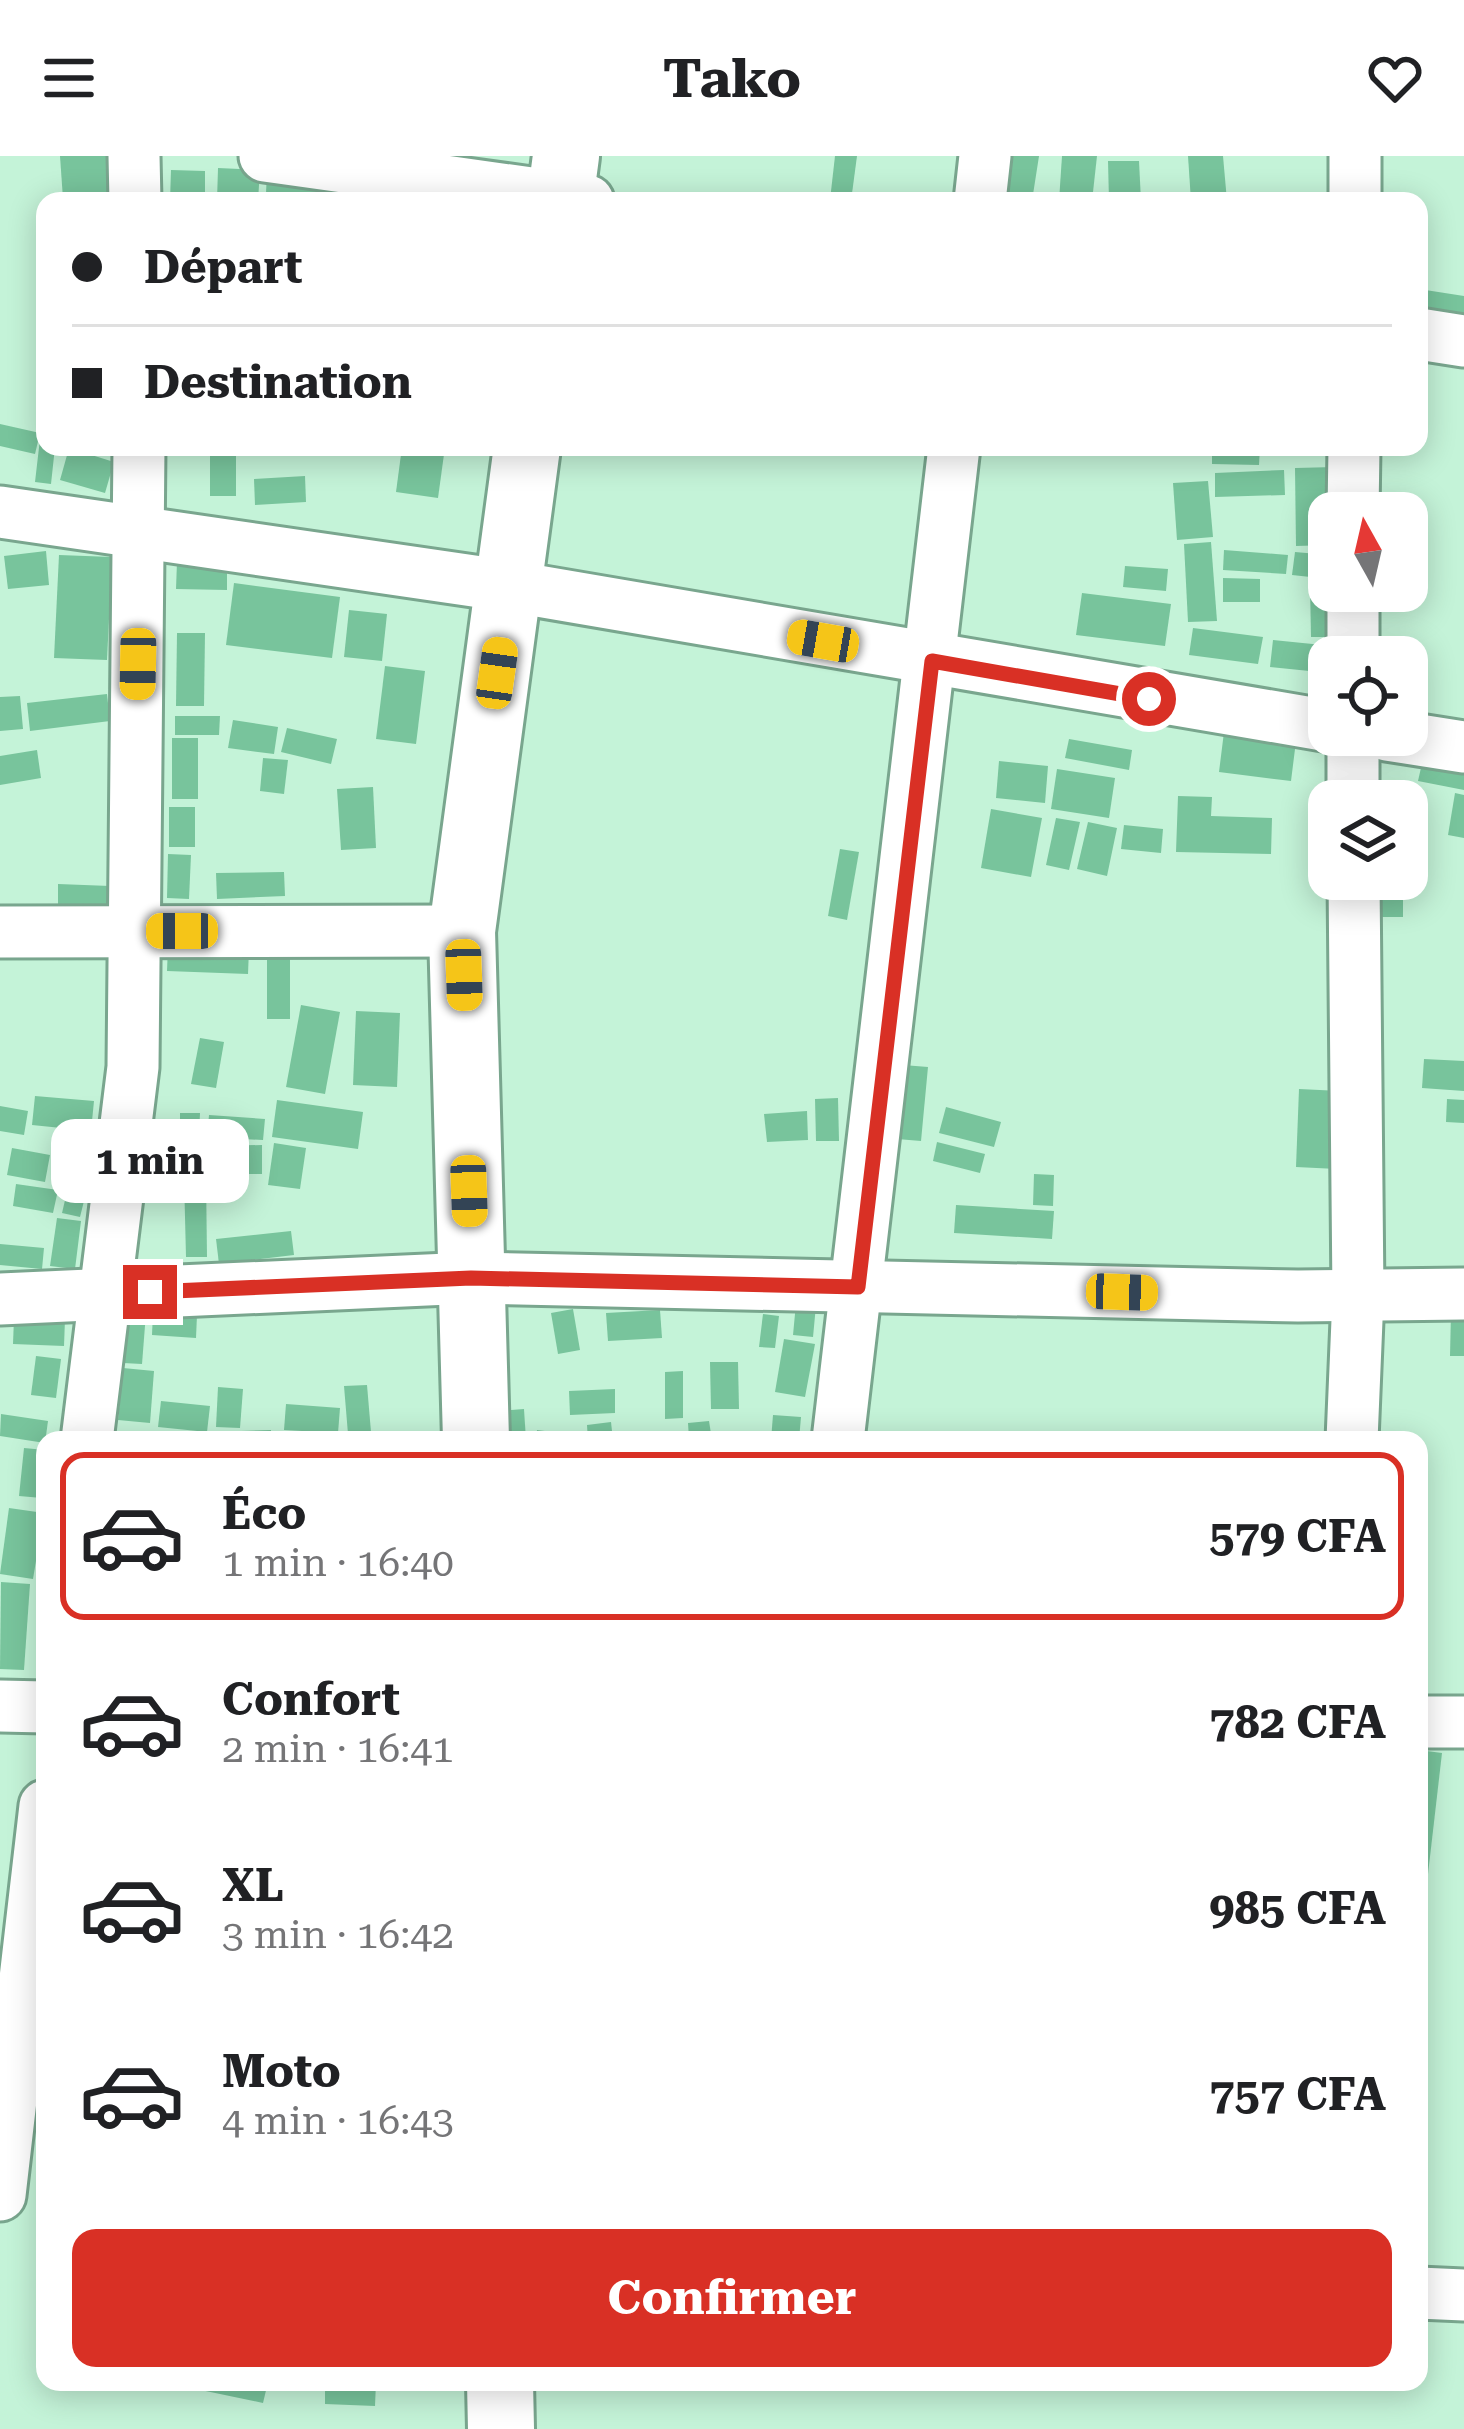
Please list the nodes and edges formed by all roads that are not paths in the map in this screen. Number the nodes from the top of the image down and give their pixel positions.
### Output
1 (134, 156) edge
2 (266, 156) edge
3 (985, 156) edge
4 (1355, 156) edge
5 (568, 189) edge
6 (135, 192) edge
7 (981, 192) edge
8 (1355, 192) edge
9 (1428, 335) edge
10 (1464, 341) edge
11 (139, 456) edge
12 (526, 456) edge
13 (953, 456) edge
14 (1354, 456) edge
15 (1353, 492) edge
16 (0, 512) edge
17 (140, 531) junction
18 (508, 586) junction
19 (932, 661) junction
20 (1308, 723) edge
21 (1428, 741) edge
22 (1464, 747) edge
23 (1354, 900) edge
24 (134, 930) junction
25 (462, 931) junction
26 (0, 932) edge
27 (471, 1278) junction
28 (858, 1287) junction
29 (104, 1294) junction
30 (1464, 1294) edge
31 (1358, 1296) junction
32 (0, 1299) edge
33 (88, 1431) edge
34 (476, 1431) edge
35 (839, 1431) edge
36 (1352, 1431) edge
37 (0, 1706) edge
38 (36, 1707) edge
39 (1428, 1722) edge
40 (1464, 1722) edge
41 (36, 1883) edge
42 (0, 2192) edge
43 (36, 2194) edge
44 (1428, 2293) edge
45 (1464, 2295) edge
46 (500, 2391) edge
47 (501, 2429) edge

1 - 6 street
2 - 5 street
3 - 7 street
4 - 8 street
9 - 10 street
11 - 17 street
12 - 18 main road
13 - 19 street
14 - 15 street
16 - 17 street
17 - 18 street
17 - 24 street
18 - 19 street
18 - 25 main road
19 - 20 street
19 - 28 street
21 - 22 street
23 - 31 street
24 - 25 street
24 - 26 street
24 - 29 street
25 - 27 main road
27 - 28 street
27 - 29 street
27 - 34 main road
28 - 31 street
28 - 35 street
29 - 32 street
29 - 33 street
30 - 31 street
31 - 36 street
37 - 38 street
39 - 40 street
41 - 42 street
42 - 43 street
44 - 45 street
46 - 47 main road

